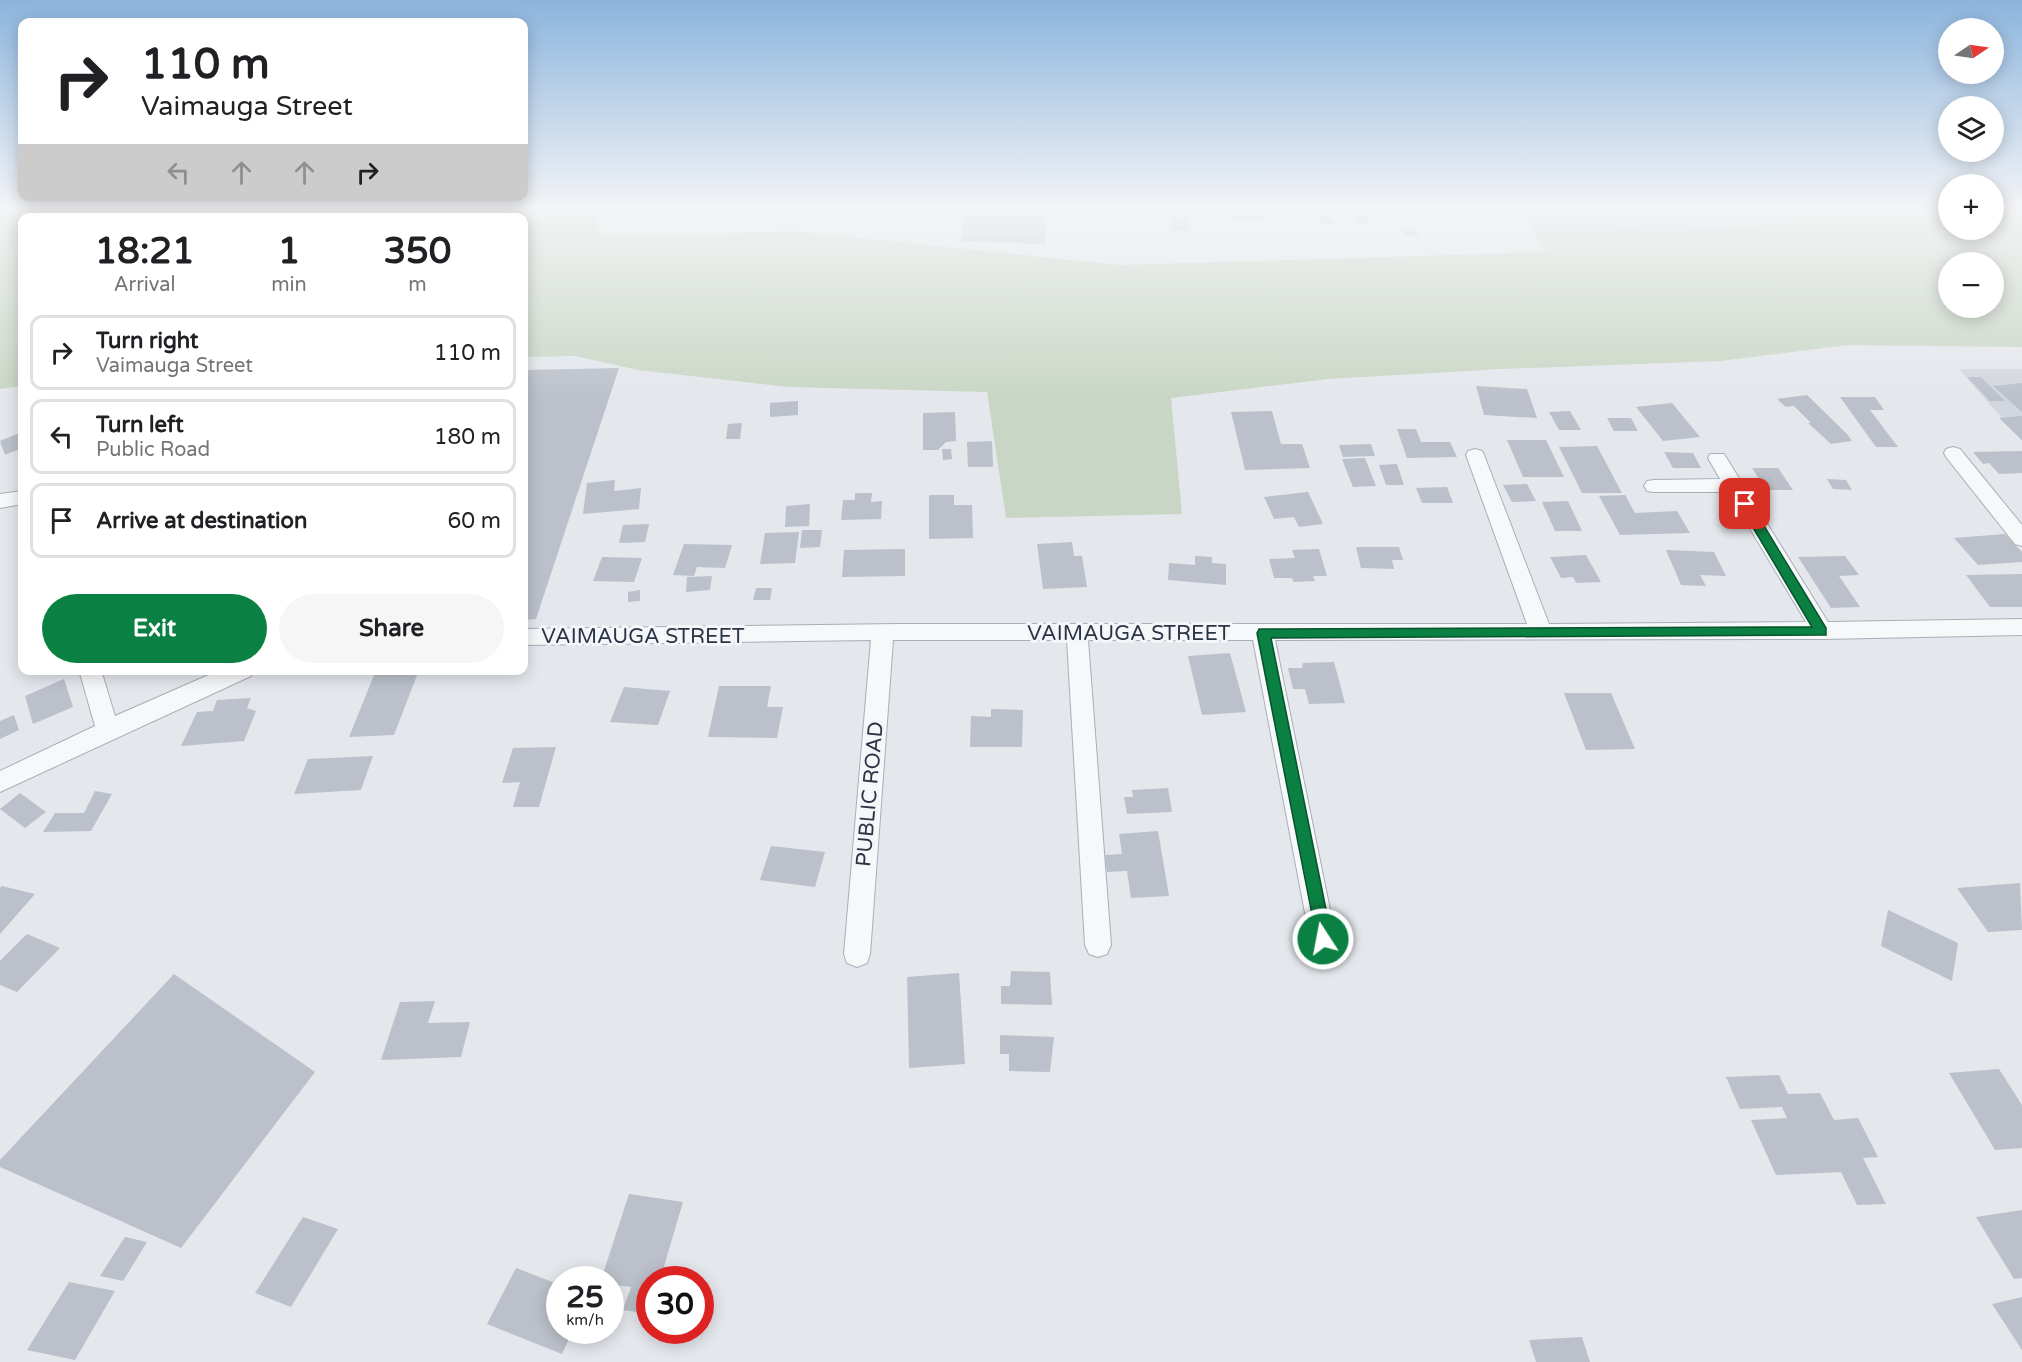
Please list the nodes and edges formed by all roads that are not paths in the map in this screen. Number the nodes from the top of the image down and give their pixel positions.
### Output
1 (1953, 453) dead end
2 (1475, 455) dead end
3 (1717, 458) dead end
4 (1734, 485) junction
5 (1654, 486) dead end
6 (18, 499) edge
7 (0, 501) edge
8 (2022, 539) edge
9 (2022, 627) edge
10 (1541, 632) junction
11 (1821, 632) junction
12 (883, 633) junction
13 (1077, 633) junction
14 (1263, 633) junction
15 (528, 637) edge
16 (92, 675) edge
17 (232, 675) edge
18 (108, 730) junction
19 (0, 782) edge
20 (1323, 939) dead end
21 (1098, 945) dead end
22 (857, 954) dead end

1 - 8 street
2 - 10 street
3 - 4 street
4 - 5 street
4 - 11 street
6 - 7 street
9 - 11 street, VAIMAUGA STREET
10 - 11 street, VAIMAUGA STREET
10 - 14 street, VAIMAUGA STREET
12 - 13 street, VAIMAUGA STREET
12 - 15 street, VAIMAUGA STREET
12 - 22 street, PUBLIC ROAD
13 - 14 street, VAIMAUGA STREET
13 - 21 street
14 - 20 street
16 - 18 street
17 - 18 street
18 - 19 street

